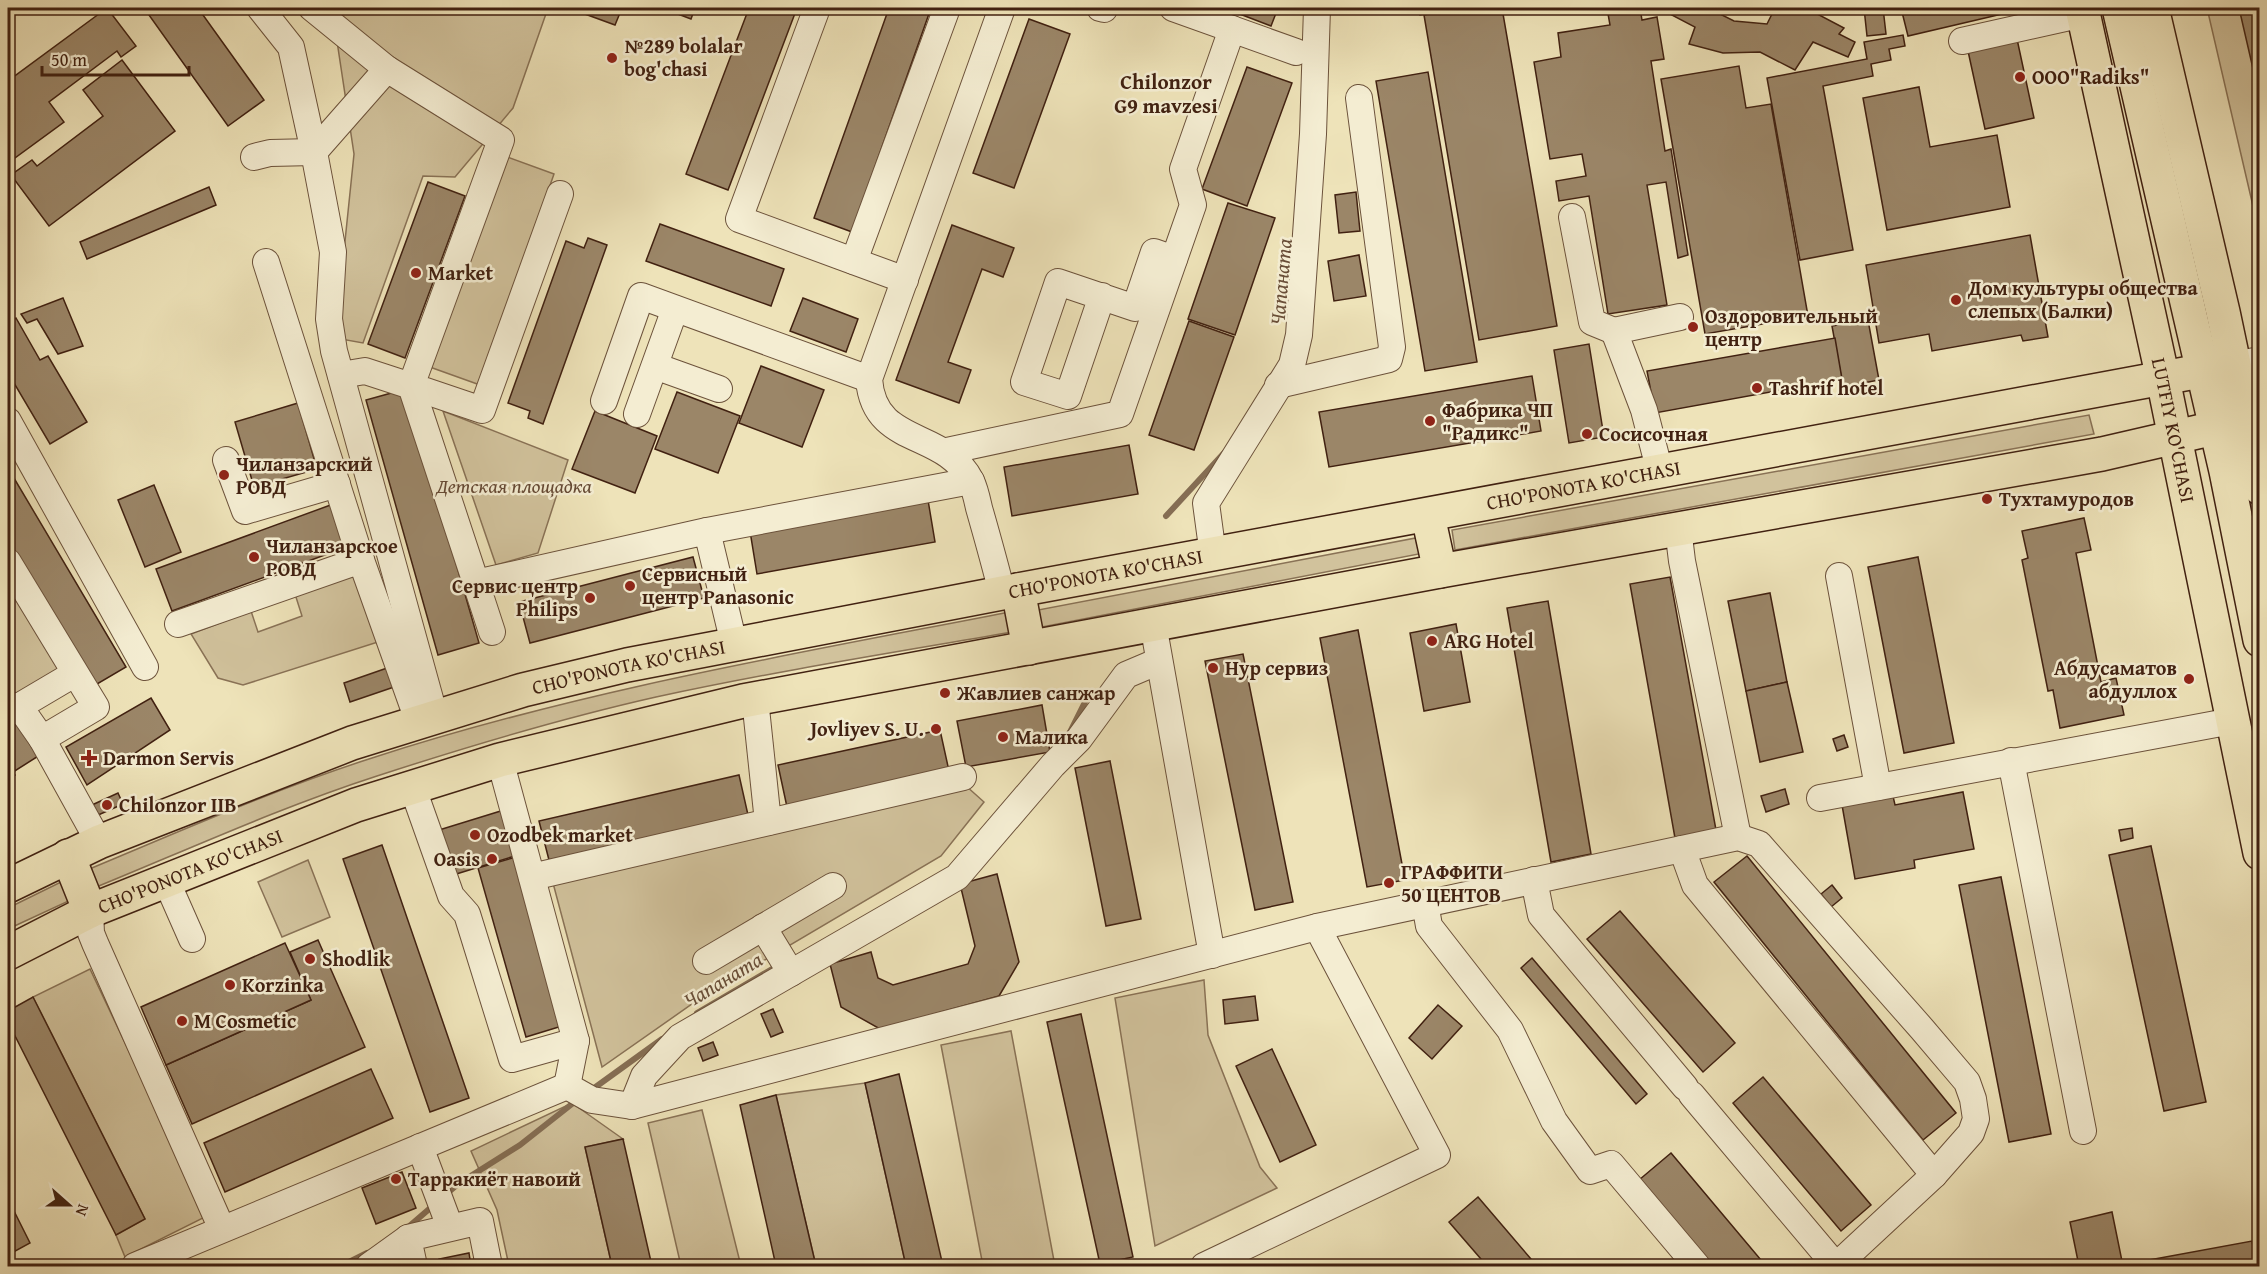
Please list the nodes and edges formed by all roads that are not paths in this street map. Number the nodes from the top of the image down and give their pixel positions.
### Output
1 (312, 8) edge
2 (817, 8) edge
3 (947, 8) edge
4 (1002, 8) edge
5 (1173, 8) edge
6 (1317, 8) edge
7 (2119, 8) edge
8 (2152, 8) edge
9 (266, 10) edge
10 (2083, 11) edge
11 (1232, 29) junction
12 (1962, 41) dead end
13 (1296, 52) dead end
14 (387, 69) junction
15 (1359, 98) dead end
16 (314, 152) junction
17 (254, 157) dead end
18 (560, 194) dead end
19 (1572, 217) dead end
20 (1174, 259) junction
21 (854, 261) junction
22 (266, 262) dead end
23 (904, 280) junction
24 (1102, 297) dead end
25 (675, 309) junction
26 (1680, 317) dead end
27 (1614, 331) junction
28 (2246, 362) edge
29 (655, 366) junction
30 (2201, 371) junction
31 (341, 375) junction
32 (869, 379) junction
33 (2163, 379) junction
34 (1278, 385) junction
35 (411, 386) junction
36 (719, 389) dead end
37 (604, 401) dead end
38 (637, 414) dead end
39 (8, 421) edge
40 (2240, 422) edge
41 (2176, 438) junction
42 (947, 451) junction
43 (226, 460) dead end
44 (1660, 472) junction
45 (971, 481) junction
46 (337, 484) junction
47 (2259, 488) edge
48 (1428, 516) junction
49 (1678, 528) junction
50 (707, 531) junction
51 (1213, 555) junction
52 (361, 560) junction
53 (8, 562) edge
54 (1440, 570) junction
55 (1839, 576) dead end
56 (476, 583) junction
57 (1010, 591) junction
58 (178, 624) dead end
59 (1153, 624) junction
60 (492, 632) dead end
61 (2259, 640) edge
62 (734, 644) junction
63 (1029, 648) junction
64 (1159, 661) junction
65 (145, 667) dead end
66 (74, 674) junction
67 (755, 699) junction
68 (13, 709) edge
69 (427, 720) junction
70 (2232, 721) junction
71 (42, 739) junction
72 (500, 760) junction
73 (2011, 761) junction
74 (963, 777) dead end
75 (412, 786) junction
76 (1878, 787) junction
77 (1820, 798) dead end
78 (768, 822) junction
79 (1738, 837) junction
80 (99, 842) junction
81 (1682, 849) junction
82 (2259, 853) edge
83 (68, 856) junction
84 (532, 877) junction
85 (166, 880) junction
86 (1534, 880) junction
87 (8, 886) edge
88 (833, 886) dead end
89 (1425, 903) junction
90 (90, 911) junction
91 (763, 927) junction
92 (1317, 927) junction
93 (192, 939) dead end
94 (8, 953) edge
95 (1212, 955) junction
96 (706, 961) dead end
97 (786, 966) junction
98 (576, 1041) junction
99 (567, 1086) junction
100 (632, 1106) junction
101 (2083, 1131) dead end
102 (420, 1147) junction
103 (1934, 1175) junction
104 (444, 1208) junction
105 (222, 1229) junction
106 (408, 1238) junction
107 (135, 1266) edge
108 (369, 1266) edge
109 (414, 1266) edge
110 (489, 1266) edge
111 (1204, 1266) edge
112 (1697, 1266) edge
113 (1836, 1266) edge

1 - 14 street
2 - 21 street
3 - 21 street
4 - 23 street
5 - 11 street
6 - 34 street
7 - 30 main road, LUTFIY KO'CHASI
8 - 28 main road, LUTFIY KO'CHASI
9 - 16 street
10 - 12 street
10 - 33 main road, LUTFIY KO'CHASI
11 - 13 street
11 - 20 street
14 - 16 street
14 - 35 street
15 - 34 street
16 - 17 street
16 - 31 street
18 - 35 street
19 - 27 street
20 - 24 street
20 - 42 street
21 - 23 street
22 - 46 street
23 - 32 street
25 - 29 street
25 - 32 street
25 - 37 street
26 - 27 street
27 - 44 street
28 - 30 main road, CHO'PONOTA KO'CHASI
28 - 40 main road, LUTFIY KO'CHASI
29 - 36 street
29 - 38 street
30 - 33 main road, CHO'PONOTA KO'CHASI
30 - 40 main road, LUTFIY KO'CHASI
31 - 35 street
31 - 69 street
32 - 42 street
33 - 41 main road, LUTFIY KO'CHASI
33 - 44 main road, CHO'PONOTA KO'CHASI
34 - 51 street
35 - 56 street
39 - 65 street
40 - 41 main road, CHO'PONOTA KO'CHASI
40 - 47 main road, LUTFIY KO'CHASI
40 - 61 main road, LUTFIY KO'CHASI
41 - 49 main road, CHO'PONOTA KO'CHASI
41 - 70 main road, LUTFIY KO'CHASI
42 - 45 street
43 - 46 street
44 - 48 main road, CHO'PONOTA KO'CHASI
45 - 50 street
45 - 57 street
46 - 52 street
48 - 51 main road, CHO'PONOTA KO'CHASI
48 - 54 main road
49 - 54 main road, CHO'PONOTA KO'CHASI
49 - 79 street
50 - 56 street
50 - 62 street
51 - 57 main road, CHO'PONOTA KO'CHASI
52 - 58 street
52 - 69 street
53 - 66 street
54 - 59 main road, CHO'PONOTA KO'CHASI
55 - 76 street
56 - 60 street
57 - 62 main road, CHO'PONOTA KO'CHASI
57 - 63 main road
59 - 63 main road, CHO'PONOTA KO'CHASI
59 - 64 street
62 - 69 main road, CHO'PONOTA KO'CHASI
63 - 67 main road, CHO'PONOTA KO'CHASI
64 - 95 street
64 - 97 street
66 - 68 street
66 - 71 street
67 - 72 main road, CHO'PONOTA KO'CHASI
67 - 78 street
68 - 71 street
69 - 80 main road, CHO'PONOTA KO'CHASI
70 - 73 street
70 - 82 main road, LUTFIY KO'CHASI
71 - 80 street
72 - 75 main road, CHO'PONOTA KO'CHASI
72 - 84 street
73 - 76 street
73 - 101 street
74 - 78 street
75 - 85 main road, CHO'PONOTA KO'CHASI
75 - 98 street
76 - 77 street
78 - 84 street
79 - 81 street
79 - 103 street
80 - 83 main road, CHO'PONOTA KO'CHASI
81 - 86 street
81 - 103 street
83 - 87 main road, CHO'PONOTA KO'CHASI
83 - 90 main road
84 - 98 street
85 - 90 main road, CHO'PONOTA KO'CHASI
85 - 93 street
86 - 89 street
86 - 113 street
88 - 91 street
89 - 92 street
89 - 112 street
90 - 94 main road, CHO'PONOTA KO'CHASI
90 - 105 street
91 - 96 street
91 - 97 street
92 - 95 street
92 - 111 street
95 - 100 street
97 - 100 street
98 - 99 street
99 - 100 street
99 - 102 street
102 - 104 street
102 - 105 street
103 - 113 street
104 - 106 street
104 - 110 street
105 - 107 street
106 - 108 street
106 - 109 street

